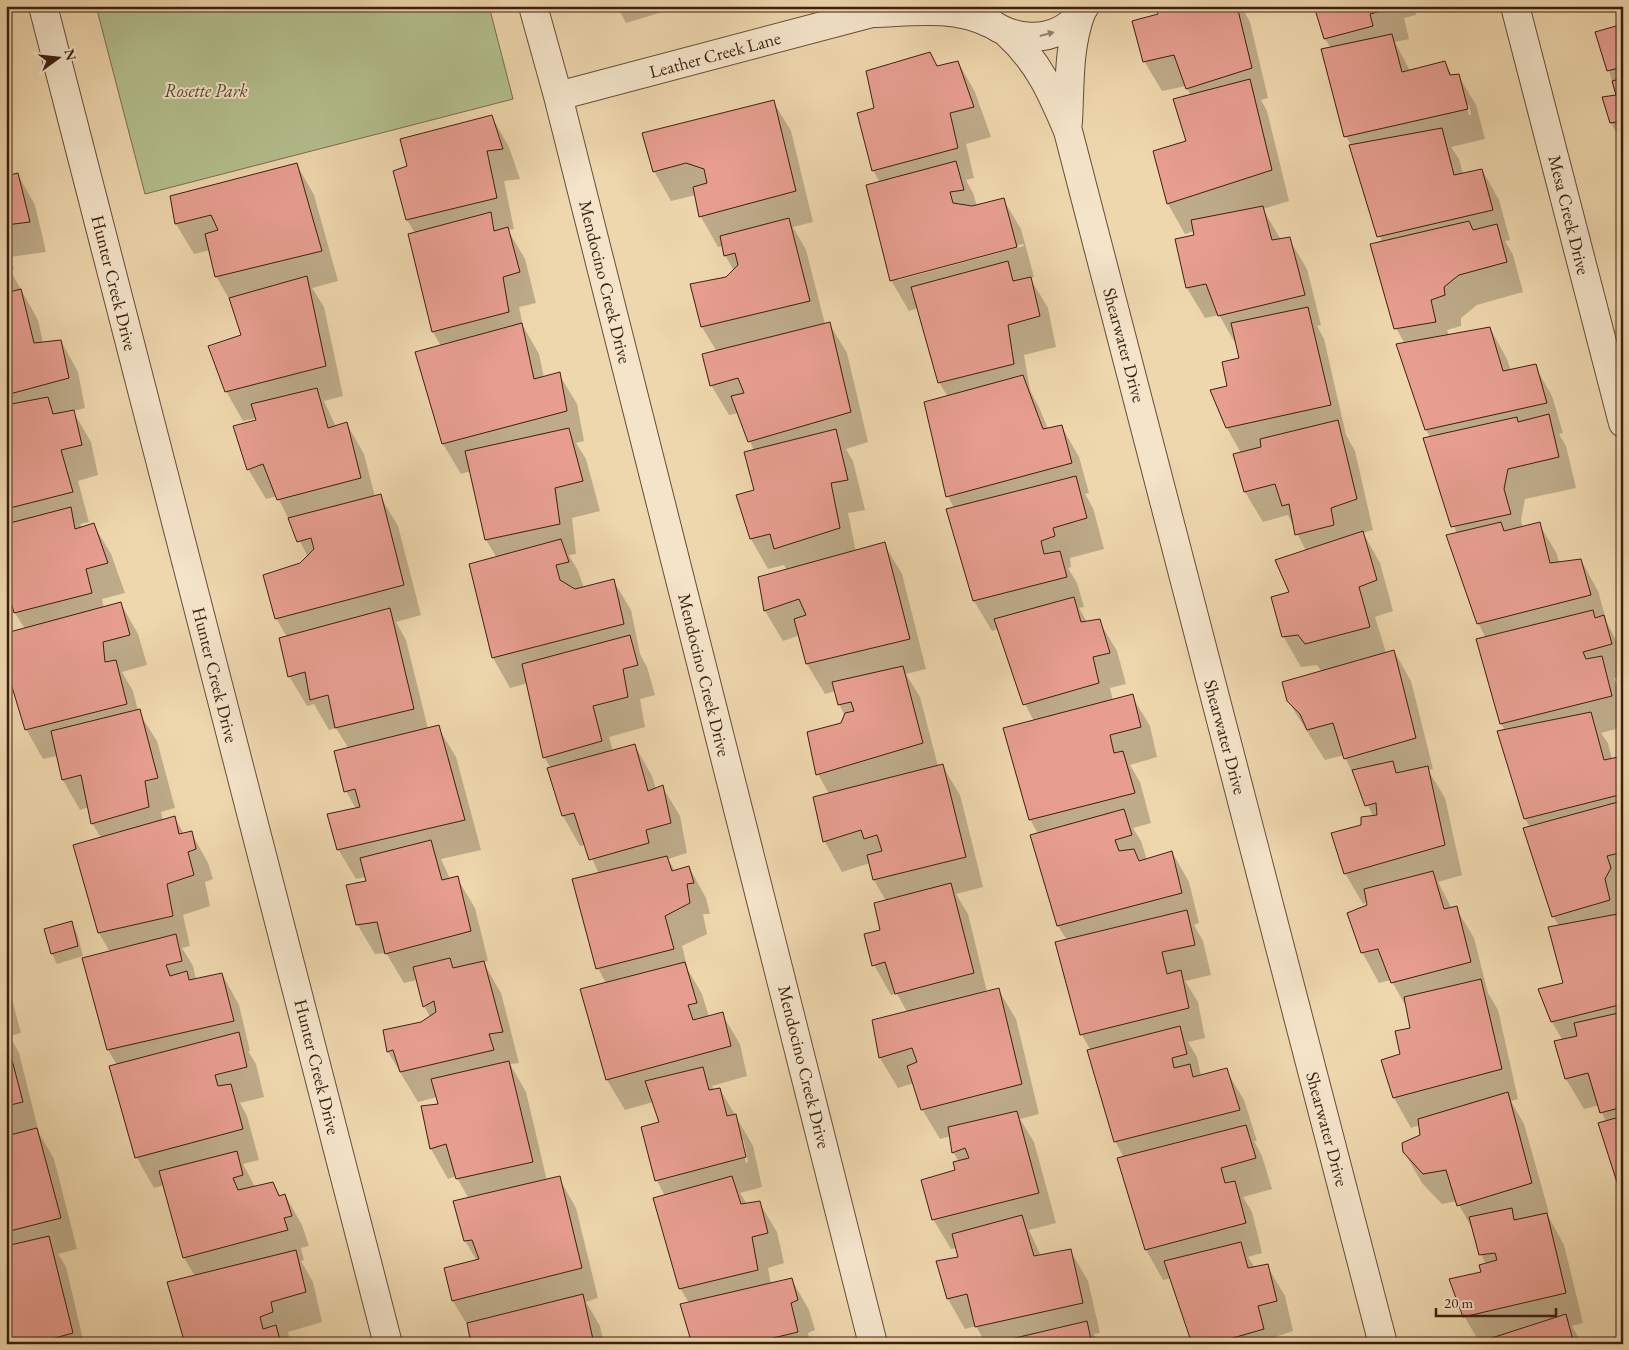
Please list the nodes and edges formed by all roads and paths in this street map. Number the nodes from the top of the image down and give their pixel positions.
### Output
1 (43, 6) edge
2 (533, 6) edge
3 (1515, 6) edge
4 (879, 10) edge
5 (1083, 10) edge
6 (990, 21) edge
7 (558, 96) junction
8 (1068, 131) junction
9 (1623, 423) edge
10 (388, 1344) edge
11 (873, 1344) edge
12 (1383, 1344) edge

1 - 10 street, Hunter Creek Drive
2 - 7 street, Mendocino Creek Drive
3 - 9 street, Mesa Creek Drive
4 - 6 street, Leather Creek Lane
4 - 7 street, Leather Creek Lane
6 -> 5 street
5 - 8 street, Shearwater Drive
6 - 8 street, Shearwater Drive
7 - 11 street, Mendocino Creek Drive
8 - 12 street, Shearwater Drive

